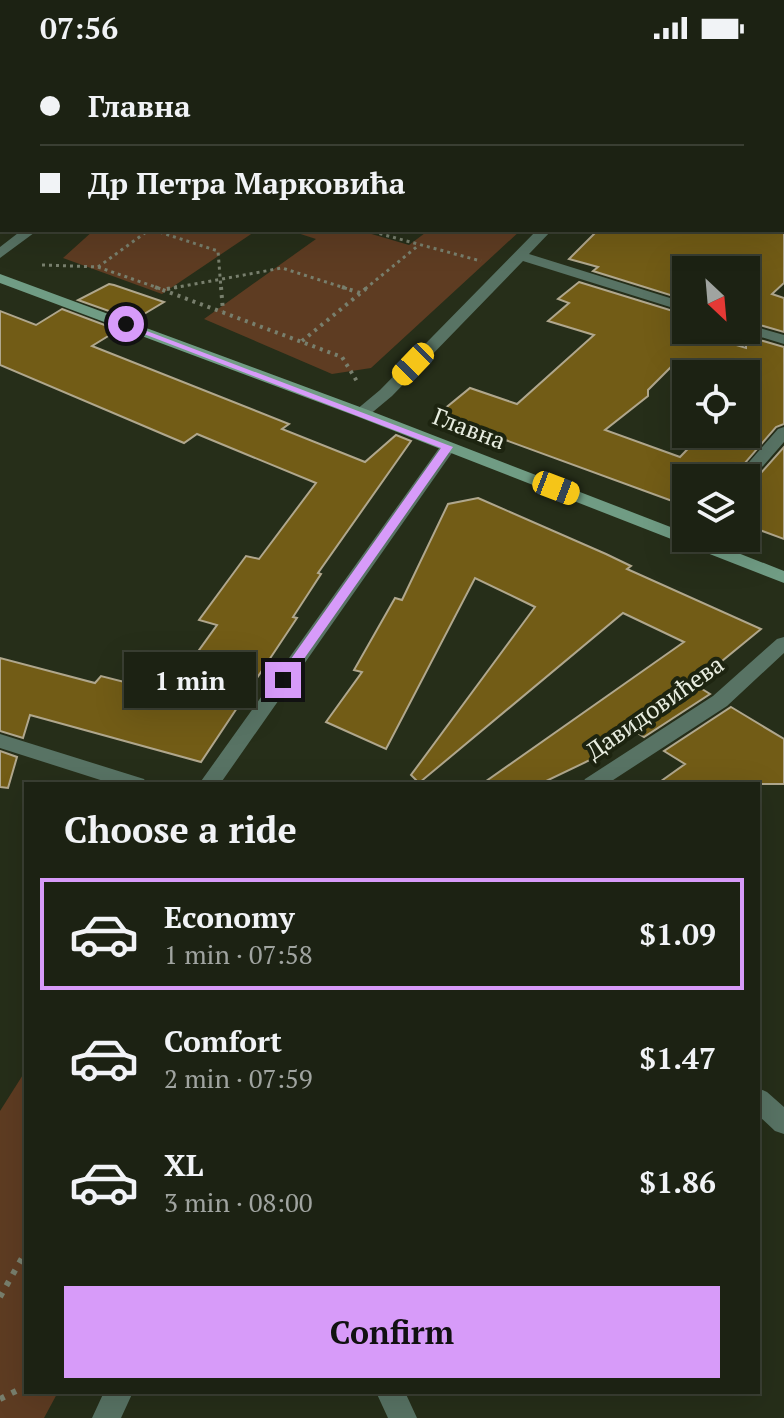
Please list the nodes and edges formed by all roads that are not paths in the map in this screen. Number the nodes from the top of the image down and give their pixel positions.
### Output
1 (28, 232) edge
2 (543, 232) edge
3 (0, 254) edge
4 (521, 256) junction
5 (0, 278) edge
6 (672, 304) edge
7 (760, 332) edge
8 (784, 340) edge
9 (362, 413) junction
10 (784, 432) edge
11 (448, 447) junction
12 (755, 464) edge
13 (672, 532) edge
14 (722, 552) edge
15 (784, 577) edge
16 (784, 643) edge
17 (0, 741) edge
18 (131, 782) edge
19 (210, 782) edge
20 (595, 782) edge
21 (760, 1101) edge
22 (784, 1123) edge
23 (118, 1394) edge
24 (391, 1394) edge
25 (106, 1418) edge
26 (403, 1418) edge

1 - 3 street
2 - 4 street
4 - 6 street
4 - 9 street
5 - 9 main road, Главна
7 - 8 street
9 - 11 main road, Главна
10 - 12 street
11 - 13 main road, Главна
11 - 19 street
14 - 15 main road, Главна
16 - 20 street, Давидовићева
17 - 18 street
21 - 22 street
23 - 25 street
24 - 26 street

